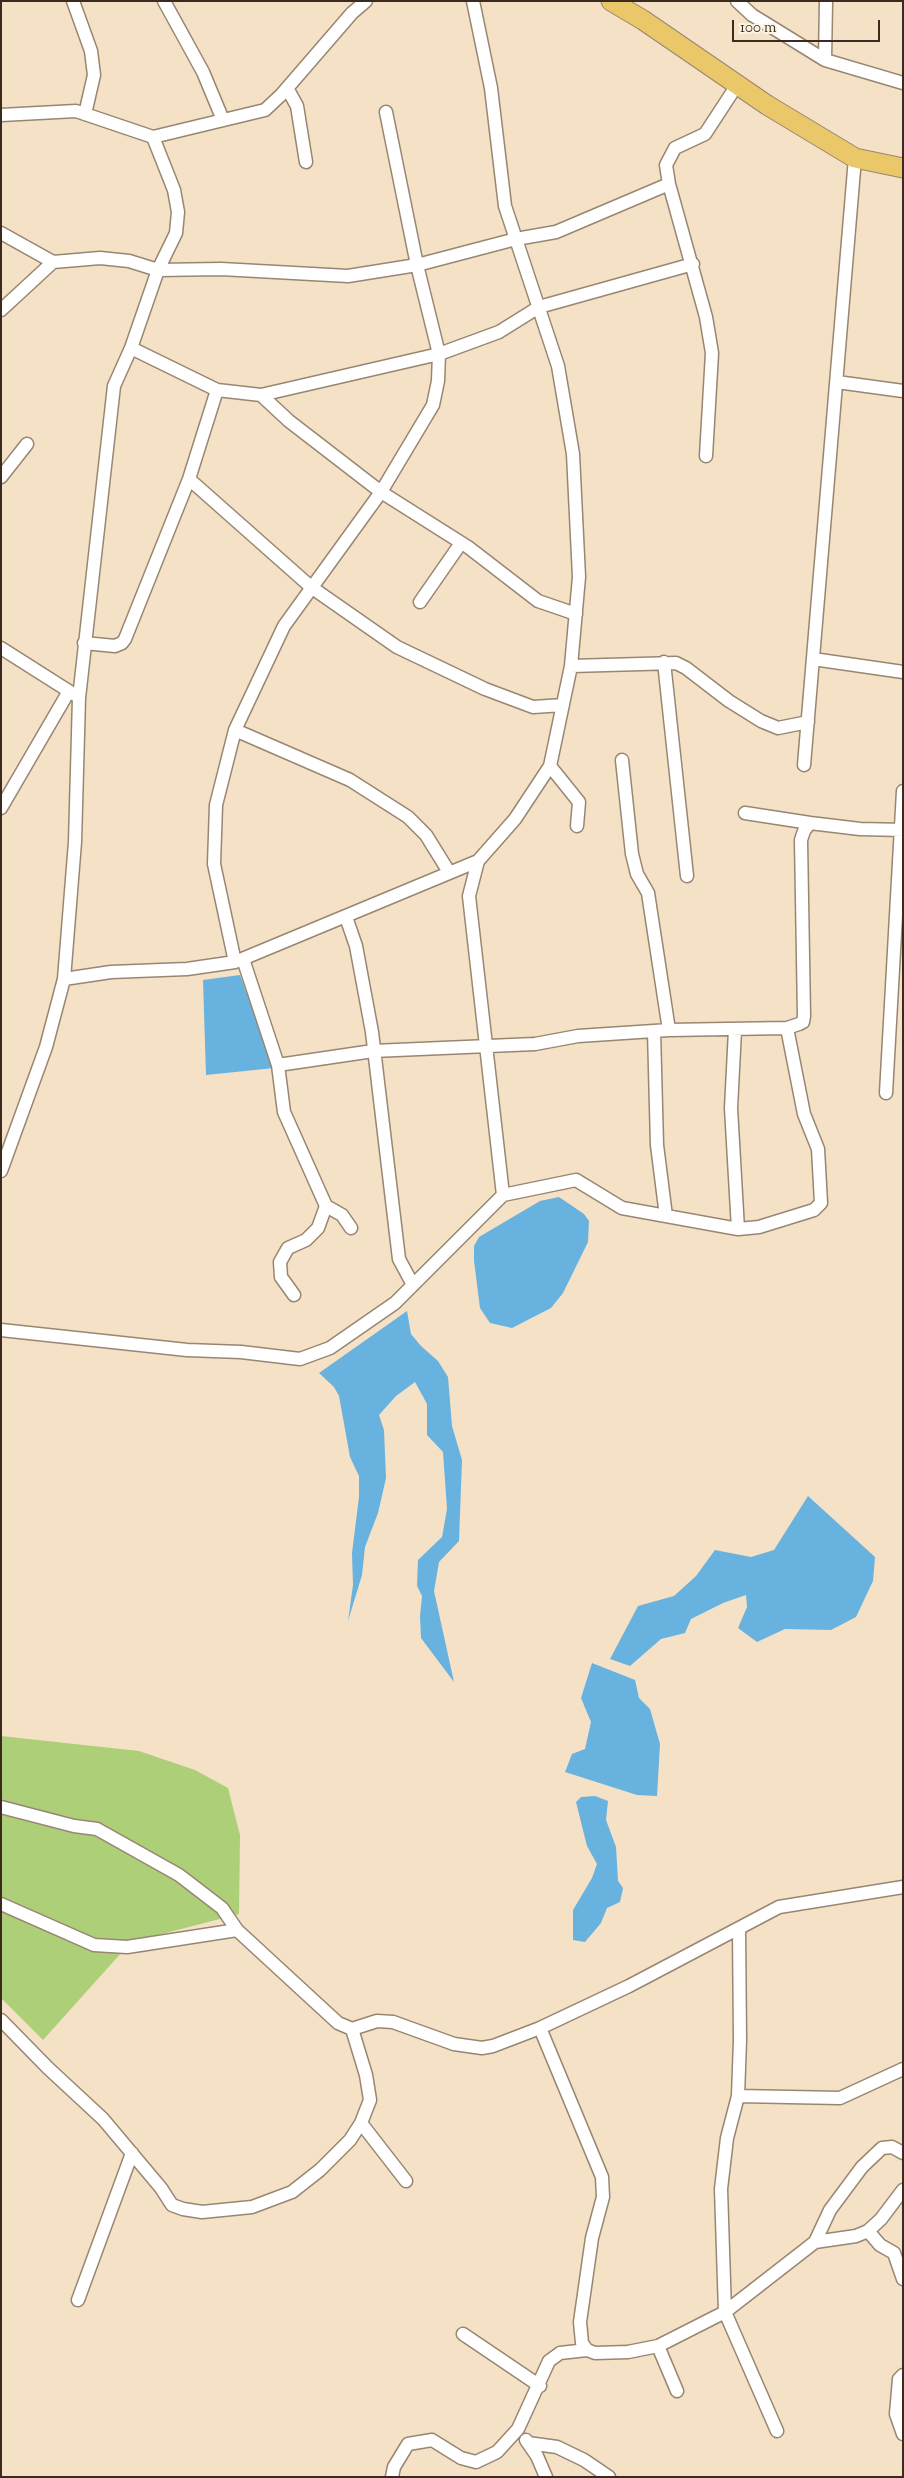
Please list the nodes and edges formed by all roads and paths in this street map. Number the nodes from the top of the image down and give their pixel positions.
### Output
1 (73, 1) edge
2 (164, 1) edge
3 (366, 1) edge
4 (473, 1) edge
5 (611, 1) edge
6 (737, 1) edge
7 (826, 1) edge
8 (825, 60) junction
9 (903, 83) edge
10 (737, 85) junction
11 (287, 88) junction
12 (386, 112) dead end
13 (85, 114) junction
14 (1, 115) edge
15 (223, 120) junction
16 (153, 137) junction
17 (855, 158) junction
18 (306, 162) dead end
19 (903, 168) edge
20 (669, 184) junction
21 (1, 233) edge
22 (516, 239) junction
23 (53, 262) junction
24 (693, 264) junction
25 (417, 265) junction
26 (158, 270) junction
27 (539, 307) junction
28 (1, 310) edge
29 (131, 348) junction
30 (439, 354) junction
31 (837, 382) junction
32 (217, 390) junction
33 (903, 391) edge
34 (261, 395) junction
35 (27, 444) dead end
36 (706, 456) dead end
37 (1, 477) edge
38 (189, 479) junction
39 (381, 492) junction
40 (461, 543) junction
41 (311, 587) junction
42 (420, 602) dead end
43 (576, 614) junction
44 (84, 643) junction
45 (1, 648) edge
46 (813, 659) junction
47 (664, 662) junction
48 (571, 666) junction
49 (903, 672) edge
50 (74, 694) junction
51 (563, 705) junction
52 (808, 722) junction
53 (235, 730) junction
54 (622, 760) dead end
55 (804, 765) dead end
56 (550, 766) junction
57 (903, 791) edge
58 (1, 808) edge
59 (745, 813) dead end
60 (810, 823) junction
61 (577, 826) dead end
62 (901, 830) edge
63 (478, 861) junction
64 (449, 872) junction
65 (687, 876) dead end
66 (346, 918) junction
67 (239, 961) junction
68 (64, 979) junction
69 (897, 999) edge
70 (787, 1028) junction
71 (669, 1030) junction
72 (735, 1030) junction
73 (654, 1031) junction
74 (486, 1047) junction
75 (373, 1051) junction
76 (278, 1065) junction
77 (886, 1093) dead end
78 (1, 1171) edge
79 (503, 1195) junction
80 (326, 1206) junction
81 (666, 1216) junction
82 (351, 1228) dead end
83 (738, 1228) junction
84 (413, 1285) junction
85 (294, 1295) dead end
86 (1, 1330) edge
87 (1, 1807) edge
88 (903, 1887) edge
89 (1, 1904) edge
90 (739, 1929) junction
91 (238, 1930) junction
92 (1, 2020) edge
93 (540, 2028) junction
94 (352, 2029) junction
95 (903, 2069) edge
96 (738, 2096) junction
97 (361, 2123) junction
98 (132, 2153) junction
99 (903, 2153) edge
100 (406, 2181) dead end
101 (903, 2190) edge
102 (868, 2231) junction
103 (815, 2242) junction
104 (903, 2279) edge
105 (78, 2300) dead end
106 (725, 2312) junction
107 (463, 2334) dead end
108 (658, 2346) junction
109 (587, 2350) junction
110 (903, 2376) edge
111 (540, 2386) junction
112 (677, 2391) dead end
113 (518, 2430) junction
114 (777, 2430) dead end
115 (903, 2434) edge
116 (528, 2443) junction
117 (392, 2477) edge
118 (546, 2477) edge
119 (609, 2477) edge

1 - 13 street
2 - 15 street
3 - 11 street
4 - 22 street
5 - 10 highway
6 - 8 street
7 - 8 street
8 - 9 street
10 - 17 highway
10 - 20 street
11 - 15 street
11 - 18 street
12 - 25 street
13 - 14 street
13 - 16 street
15 - 16 street
16 - 26 street
17 - 19 highway
17 - 31 street
20 - 22 street
20 - 24 street
21 - 23 street
22 - 25 street
22 - 27 street
23 - 26 street
23 - 28 street
24 - 27 street
24 - 36 street
25 - 26 street
25 - 30 street
26 - 29 street
27 - 30 street
27 - 43 street
29 - 32 street
29 - 44 street
30 - 34 street
30 - 39 street
31 - 33 street
31 - 46 street
32 - 34 street
32 - 38 street
34 - 39 street
35 - 37 street
38 - 41 street
38 - 44 street
39 - 40 street
39 - 41 street
40 - 42 street
40 - 43 street
41 - 51 street
41 - 53 street
43 - 48 street
44 - 50 street
45 - 50 street
46 - 49 street
46 - 52 street
47 - 48 street
47 - 52 street
47 - 65 street
48 - 51 street
50 - 58 street
50 - 68 street
51 - 56 street
52 - 55 street
53 - 64 street
53 - 67 street
54 - 71 street
56 - 61 street
56 - 63 street
57 - 62 street
59 - 60 street
60 - 62 street
60 - 70 street
62 - 69 street
63 - 64 street
63 - 74 street
64 - 66 street
66 - 67 street
66 - 75 street
67 - 68 street
67 - 76 street
68 - 78 street
69 - 77 street
70 - 72 street
70 - 83 street
71 - 72 street
71 - 73 street
72 - 83 street
73 - 74 street
73 - 81 street
74 - 75 street
74 - 79 street
75 - 76 street
75 - 84 street
76 - 80 street
79 - 81 street
79 - 84 street
80 - 82 street
80 - 85 street
81 - 83 street
84 - 86 street
87 - 91 street
88 - 90 street
89 - 91 street
90 - 93 street
90 - 96 street
91 - 94 street
92 - 98 street
93 - 94 street
93 - 109 street
94 - 97 street
95 - 96 street
96 - 106 street
97 - 98 street
97 - 100 street
98 - 105 street
99 - 103 street
101 - 102 street
102 - 103 street
102 - 104 street
103 - 106 street
106 - 108 street
106 - 114 street
107 - 111 street
108 - 109 street
108 - 112 street
109 - 111 street
110 - 115 street
111 - 113 street
113 - 116 street
113 - 117 street
116 - 118 street
116 - 119 street

